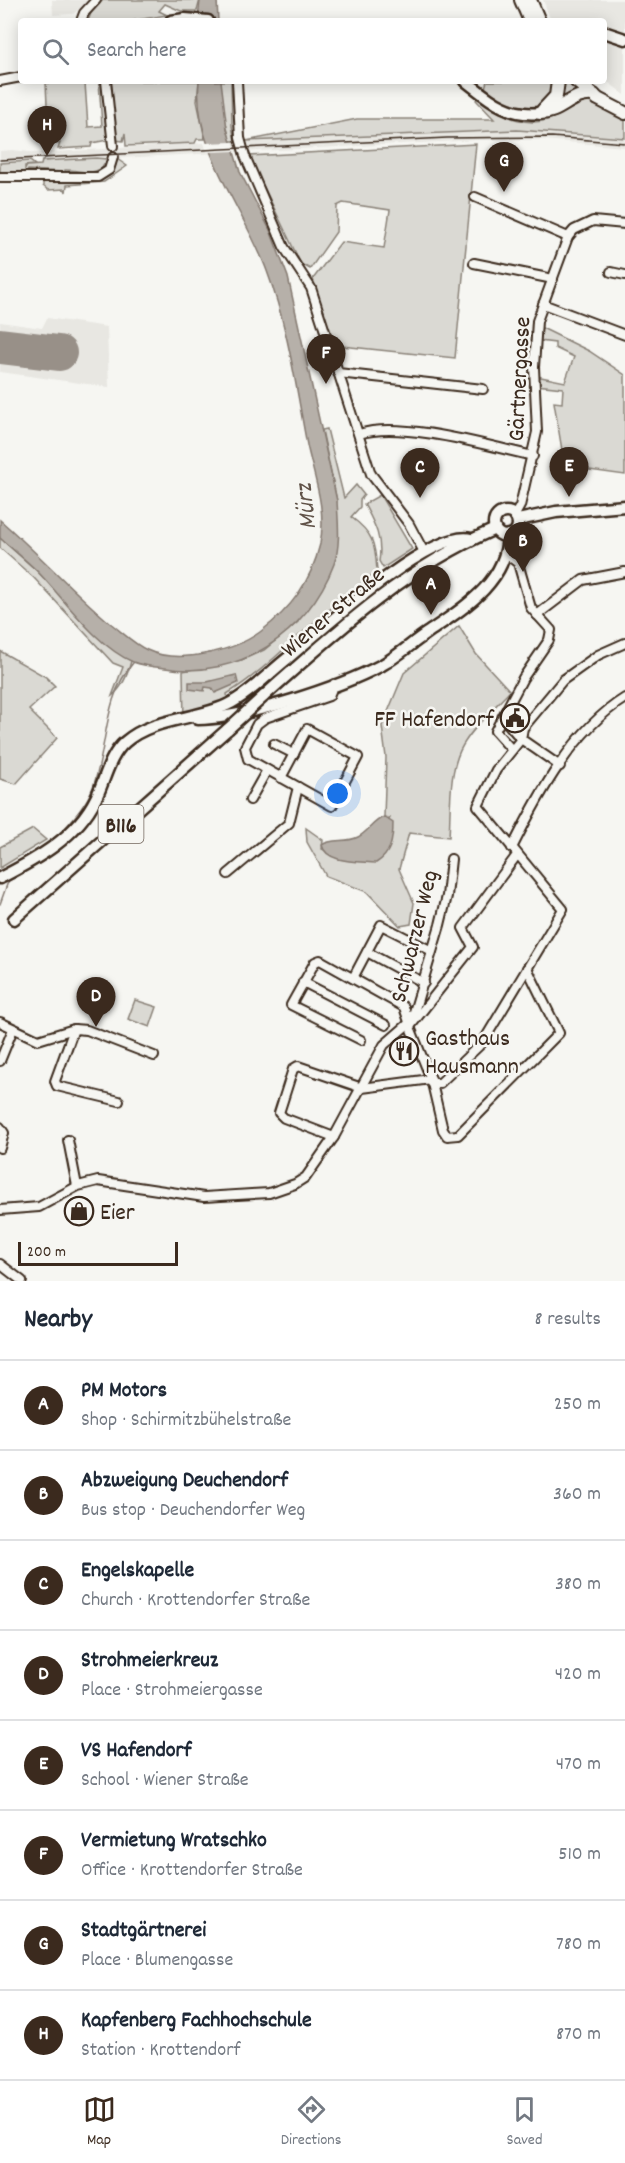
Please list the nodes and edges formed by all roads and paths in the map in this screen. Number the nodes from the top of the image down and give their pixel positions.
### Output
1 (96, 0) edge
2 (521, 0) edge
3 (530, 0) edge
4 (82, 18) edge
5 (529, 18) edge
6 (538, 18) edge
7 (607, 33) edge
8 (625, 39) edge
9 (18, 78) edge
10 (0, 81) edge
11 (106, 84) edge
12 (237, 84) edge
13 (476, 84) edge
14 (557, 84) edge
15 (581, 84) edge
16 (584, 84) edge
17 (586, 84) edge
18 (594, 95) junction
19 (575, 97) junction
20 (625, 105) edge
21 (540, 113) junction
22 (625, 113) edge
23 (113, 146) dead end
24 (113, 157) dead end
25 (0, 177) edge
26 (475, 196) dead end
27 (625, 224) edge
28 (568, 237) junction
29 (474, 263) dead end
30 (611, 272) dead end
31 (625, 275) edge
32 (553, 279) junction
33 (543, 304) junction
34 (625, 335) edge
35 (338, 374) junction
36 (483, 389) dead end
37 (359, 434) junction
38 (533, 456) junction
39 (625, 506) edge
40 (516, 518) junction
41 (495, 529) junction
42 (508, 535) junction
43 (471, 539) junction
44 (424, 552) junction
45 (506, 556) junction
46 (625, 572) edge
47 (537, 615) junction
48 (625, 643) edge
49 (334, 684) junction
50 (625, 698) edge
51 (228, 704) junction
52 (236, 714) junction
53 (503, 718) junction
54 (184, 720) junction
55 (521, 739) junction
56 (274, 744) dead end
57 (512, 750) junction
58 (294, 754) junction
59 (560, 766) junction
60 (267, 770) junction
61 (281, 778) junction
62 (298, 787) junction
63 (250, 800) dead end
64 (512, 848) junction
65 (517, 855) junction
66 (451, 859) dead end
67 (228, 874) dead end
68 (0, 878) edge
69 (14, 919) dead end
70 (432, 951) junction
71 (367, 952) junction
72 (527, 968) junction
73 (353, 978) junction
74 (303, 982) junction
75 (424, 982) junction
76 (0, 1022) edge
77 (410, 1024) junction
78 (386, 1025) dead end
79 (13, 1029) junction
80 (74, 1029) junction
81 (361, 1041) dead end
82 (154, 1056) dead end
83 (0, 1061) edge
84 (431, 1081) junction
85 (362, 1088) junction
86 (119, 1101) dead end
87 (0, 1127) edge
88 (334, 1137) junction
89 (68, 1140) dead end
90 (0, 1148) edge
91 (77, 1186) junction
92 (0, 1210) edge
93 (0, 1264) edge
94 (22, 1281) edge

1 - 4 street
2 - 5 highway
3 - 6 highway
7 - 8 main road
9 - 10 street
11 - 23 street
12 - 35 street
13 - 21 main road
14 - 21 highway
15 - 19 highway
16 - 18 highway
17 - 20 highway
18 - 19 highway
18 - 22 highway
19 - 21 highway
24 - 25 street
26 - 28 street
27 - 28 street
28 - 32 street, Gärtnergasse
29 - 32 street
30 - 31 street
32 - 33 street, Gärtnergasse
33 - 34 street
33 - 38 street, Gärtnergasse
35 - 36 street
35 - 37 street
37 - 38 street
37 - 44 street
38 - 40 street, Gärtnergasse
39 - 40 main road, B116
40 - 41 main road, B116
40 - 42 main road
41 - 42 main road
41 - 43 main road, Wiener Straße / B116
42 - 45 main road
43 - 44 main road
43 - 69 main road, Wiener Straße / B116, bridge
44 - 51 main road
45 - 47 street
45 - 49 main road
46 - 47 street
47 - 53 street
48 - 55 street
49 - 52 main road
49 - 60 street
50 - 59 street
51 - 52 main road
51 - 54 main road
52 - 54 main road
53 - 55 street
53 - 57 street
54 - 68 main road
55 - 57 street
55 - 59 street
56 - 58 street
57 - 64 street
58 - 61 street
58 - 62 street
59 - 64 street
60 - 61 street
60 - 63 street
61 - 62 street
62 - 67 street
64 - 65 street
65 - 72 street
65 - 77 street
66 - 70 street, Schwarzer Weg
70 - 71 street
70 - 75 street, Schwarzer Weg
71 - 73 street
71 - 75 street
72 - 84 street
72 - 84 street
73 - 74 street
73 - 77 street
74 - 78 street
74 - 81 street
75 - 77 street, Schwarzer Weg
76 - 79 street
77 - 84 street
77 - 85 street
79 - 80 street
79 - 83 street
80 - 82 street
80 - 86 street
84 - 85 street
85 - 88 street
85 - 88 street
87 - 90 street
88 - 91 street
89 - 91 street
91 - 92 street
93 - 94 street

